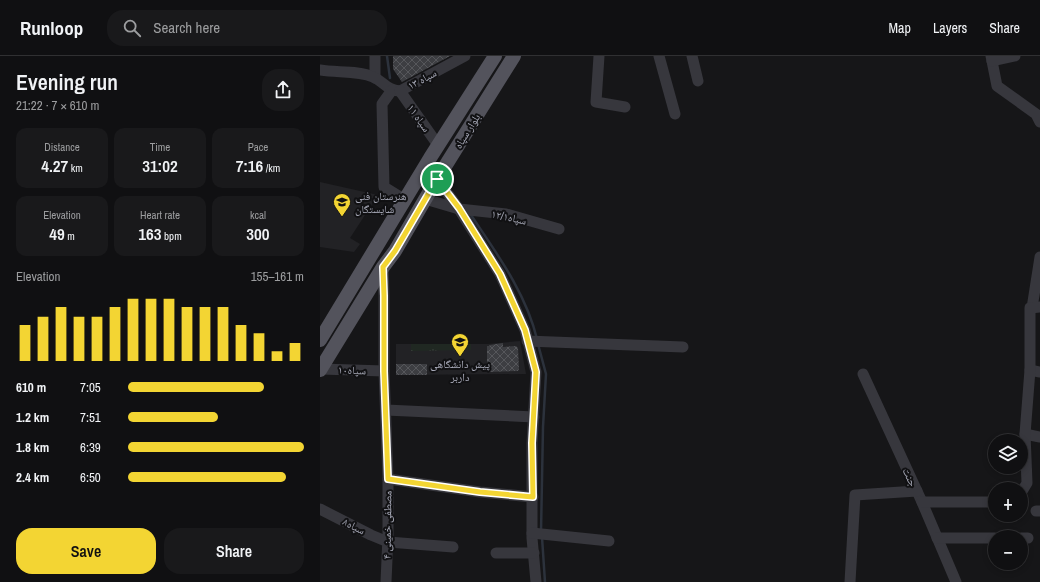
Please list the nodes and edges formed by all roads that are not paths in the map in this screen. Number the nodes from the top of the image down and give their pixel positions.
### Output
1 (374, 56) edge
2 (465, 56) edge
3 (493, 56) edge
4 (514, 56) edge
5 (599, 56) edge
6 (659, 56) edge
7 (692, 56) edge
8 (1015, 56) edge
9 (992, 59) edge
10 (320, 70) edge
11 (375, 78) junction
12 (698, 82) dead end
13 (396, 91) junction
14 (624, 107) dead end
15 (675, 114) dead end
16 (1040, 122) edge
17 (438, 145) junction
18 (437, 179) junction
19 (425, 199) junction
20 (405, 200) junction
21 (459, 208) junction
22 (559, 229) dead end
23 (370, 257) junction
24 (1040, 257) edge
25 (383, 267) junction
26 (1036, 308) edge
27 (320, 340) edge
28 (527, 341) junction
29 (683, 347) dead end
30 (320, 370) edge
31 (384, 371) junction
32 (1035, 371) edge
33 (863, 374) dead end
34 (386, 410) junction
35 (534, 417) junction
36 (1025, 434) edge
37 (1028, 435) edge
38 (1040, 437) edge
39 (388, 479) junction
40 (916, 491) junction
41 (533, 497) junction
42 (922, 502) junction
43 (988, 502) edge
44 (320, 509) edge
45 (532, 533) junction
46 (938, 538) junction
47 (988, 538) edge
48 (609, 541) dead end
49 (388, 542) junction
50 (453, 547) dead end
51 (496, 553) dead end
52 (534, 553) junction
53 (386, 582) edge
54 (536, 582) edge
55 (850, 582) edge
56 (956, 582) edge

1 - 11 street
2 - 13 street, سپاه ۱۳
3 - 17 main road, بلوار سپاه
4 - 18 main road, بلوار سپاه
5 - 14 street
6 - 15 street
7 - 12 street
8 - 9 street
9 - 16 street
10 - 11 street
11 - 13 street, سپاه ۱۱
13 - 17 street, سپاه ۱۱
13 - 20 street
17 - 20 main road, بلوار سپاه
18 - 19 main road, بلوار سپاه
18 - 21 street
19 - 21 street, سپاه۱۲/۱
19 - 25 main road, بلوار سپاه
20 - 23 main road, بلوار سپاه
21 - 22 street, سپاه۱۲/۱
21 - 28 street
23 - 25 main road
23 - 27 main road, بلوار سپاه
24 - 26 street
25 - 30 main road, بلوار سپاه
25 - 31 street, مصطفی خمینی ۴
26 - 32 street
28 - 29 street
28 - 35 street
30 - 31 street, سپاه۱۰
31 - 34 street, مصطفی خمینی ۴
32 - 36 street
33 - 40 street, جنت
34 - 35 street
34 - 39 street, مصطفی خمینی ۴
35 - 41 street
37 - 38 street
39 - 41 street
39 - 49 street, مصطفی خمینی ۴
40 - 42 street, جنت
40 - 55 street
41 - 45 street
42 - 43 street
42 - 46 street, جنت
44 - 49 street, سپاه۸
45 - 48 street
45 - 52 street
46 - 47 street
46 - 56 street, جنت
49 - 50 street, سپاه۸
49 - 53 street, مصطفی خمینی ۴
51 - 52 street
52 - 54 street

